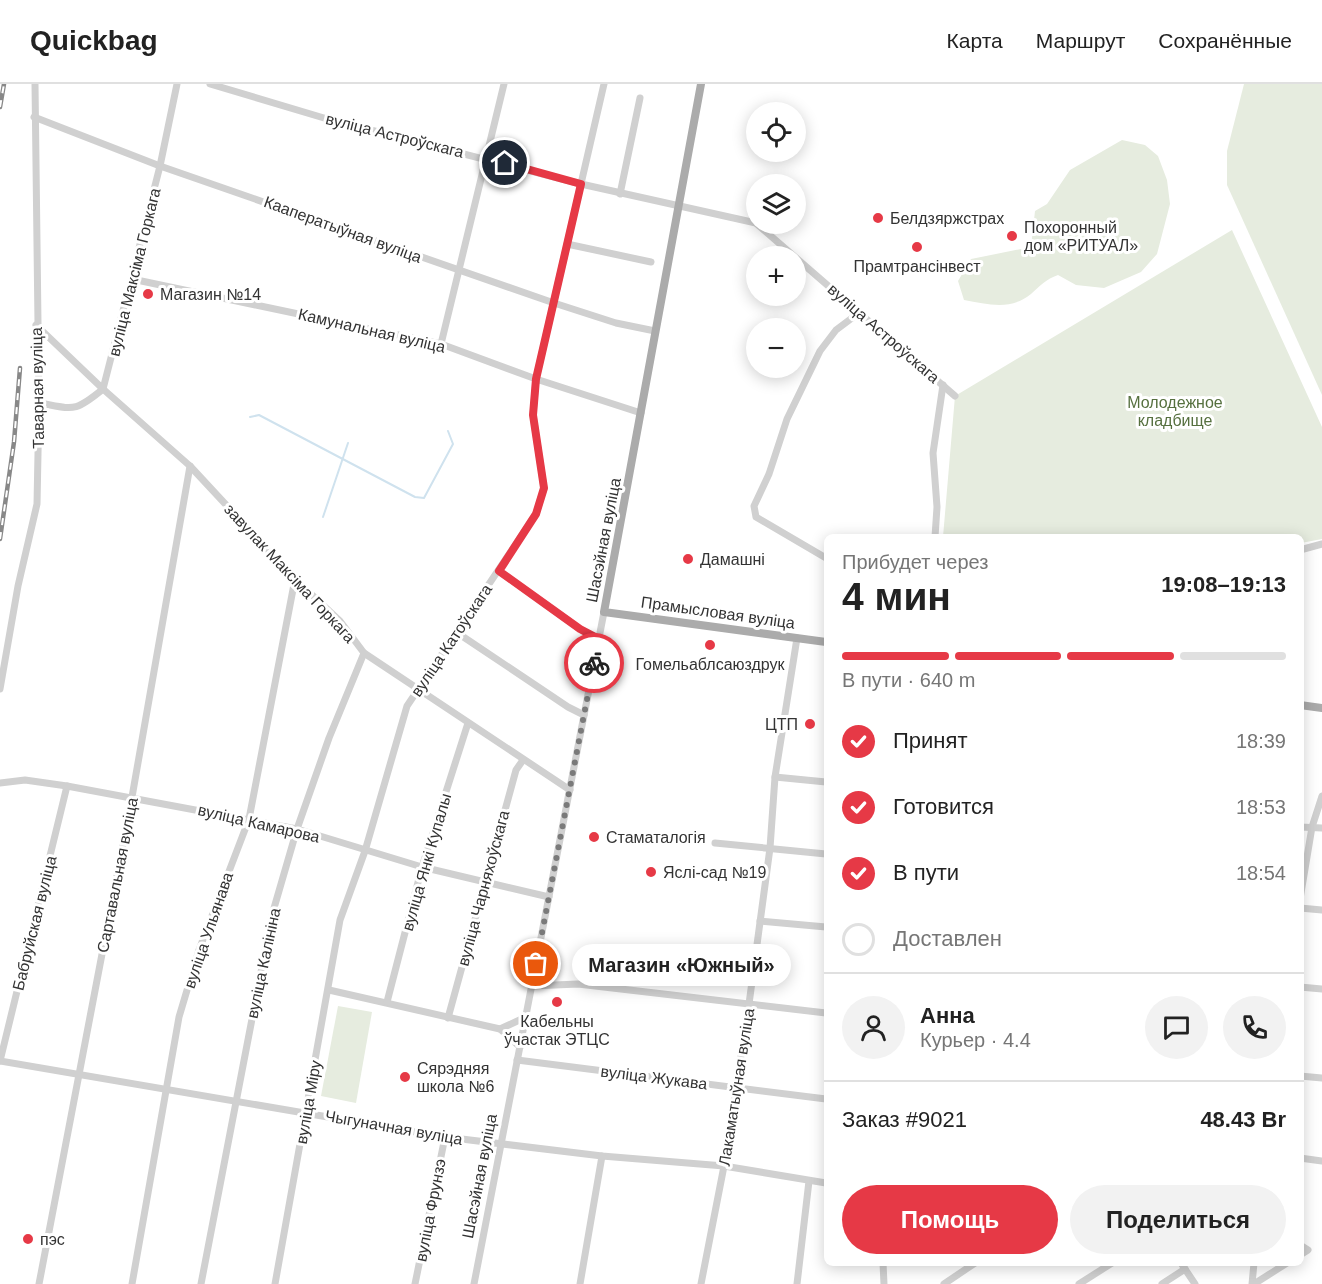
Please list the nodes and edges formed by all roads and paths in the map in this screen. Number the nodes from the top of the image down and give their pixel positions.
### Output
1 (35, 84) edge
2 (177, 84) edge
3 (210, 84) edge
4 (504, 84) edge
5 (604, 84) edge
6 (701, 84) edge
7 (640, 98) dead end
8 (34, 117) junction
9 (486, 157) junction
10 (160, 166) junction
11 (581, 184) junction
12 (621, 194) junction
13 (677, 206) junction
14 (746, 221) edge
15 (770, 234) edge
16 (567, 244) junction
17 (651, 262) dead end
18 (459, 270) junction
19 (132, 279) junction
20 (554, 303) junction
21 (860, 312) junction
22 (36, 325) junction
23 (655, 331) junction
24 (441, 344) junction
25 (536, 379) junction
26 (943, 385) junction
27 (103, 389) junction
28 (955, 396) dead end
29 (39, 403) junction
30 (641, 413) junction
31 (190, 466) junction
32 (935, 534) edge
33 (1322, 544) edge
34 (1304, 549) edge
35 (824, 557) edge
36 (499, 571) junction
37 (295, 579) junction
38 (604, 612) junction
39 (456, 632) junction
40 (599, 639) junction
41 (797, 639) junction
42 (824, 642) edge
43 (364, 653) junction
44 (418, 688) junction
45 (0, 689) edge
46 (1304, 706) edge
47 (1322, 708) edge
48 (584, 715) junction
49 (468, 723) junction
50 (523, 760) junction
51 (775, 777) junction
52 (824, 782) edge
53 (0, 783) edge
54 (67, 786) junction
55 (570, 790) junction
56 (1322, 796) edge
57 (132, 797) junction
58 (249, 819) junction
59 (1304, 827) edge
60 (1312, 827) junction
61 (1322, 828) edge
62 (297, 829) junction
63 (715, 843) dead end
64 (770, 848) junction
65 (365, 851) junction
66 (824, 855) edge
67 (422, 867) junction
68 (1304, 875) edge
69 (484, 882) junction
70 (549, 897) junction
71 (1304, 908) edge
72 (1322, 910) edge
73 (340, 920) joint
74 (760, 921) junction
75 (824, 927) edge
76 (532, 986) junction
77 (1304, 987) edge
78 (1322, 989) edge
79 (329, 990) junction
80 (387, 1002) junction
81 (750, 1004) junction
82 (824, 1013) edge
83 (526, 1017) junction
84 (448, 1018) junction
85 (500, 1029) junction
86 (520, 1047) junction
87 (517, 1060) junction
88 (0, 1061) edge
89 (78, 1075) junction
90 (1304, 1076) edge
91 (1322, 1078) edge
92 (735, 1087) junction
93 (166, 1089) junction
94 (824, 1099) edge
95 (236, 1101) junction
96 (306, 1111) junction
97 (445, 1137) junction
98 (501, 1143) junction
99 (602, 1156) junction
100 (1304, 1159) edge
101 (1322, 1161) edge
102 (724, 1166) junction
103 (809, 1181) junction
104 (824, 1183) edge
105 (883, 1266) edge
106 (971, 1266) edge
107 (1107, 1266) edge
108 (1183, 1266) edge
109 (1254, 1266) edge
110 (1282, 1266) edge
111 (39, 1284) edge
112 (132, 1284) edge
113 (201, 1284) edge
114 (275, 1284) edge
115 (416, 1284) edge
116 (474, 1284) edge
117 (580, 1284) edge
118 (701, 1284) edge
119 (797, 1284) edge
120 (884, 1284) edge
121 (944, 1284) edge
122 (1079, 1284) edge
123 (1162, 1284) edge
124 (1195, 1284) edge
125 (1253, 1284) edge

1 - 8 street, Таварная вуліца
2 - 10 street, вуліца Максіма Горкага
3 - 9 street, вуліца Астроўскага
4 - 9 street
5 - 11 street, вуліца Катоўскага
6 - 13 main road, Шасэйная вуліца
7 - 12 street
8 - 10 street, Кааператыўная вуліца
8 - 22 street, Таварная вуліца
9 - 11 street, вуліца Астроўскага
9 - 18 street
10 - 18 street, Кааператыўная вуліца
10 - 19 street, вуліца Максіма Горкага
11 - 12 street, вуліца Астроўскага
11 - 16 street, вуліца Катоўскага
12 - 13 street, вуліца Астроўскага
13 - 14 street, вуліца Астроўскага
13 - 23 main road, Шасэйная вуліца
15 - 21 street, вуліца Астроўскага
16 - 17 street
16 - 20 street, вуліца Катоўскага
18 - 20 street, Кааператыўная вуліца
18 - 24 street
19 - 24 street, Камунальная вуліца
19 - 27 street, вуліца Максіма Горкага
20 - 23 street, Кааператыўная вуліца
20 - 25 street, вуліца Катоўскага
21 - 26 street, вуліца Астроўскага
21 - 35 street
22 - 27 street, завулак Максіма Горкага
22 - 29 street, Таварная вуліца
23 - 30 main road, Шасэйная вуліца
24 - 25 street, Камунальная вуліца
25 - 30 street, Камунальная вуліца
25 - 36 street, вуліца Катоўскага
26 - 28 street, вуліца Астроўскага
26 - 32 street
27 - 29 street
27 - 31 street, завулак Максіма Горкага
29 - 45 street, Таварная вуліца
30 - 38 main road, Шасэйная вуліца
31 - 37 street, завулак Максіма Горкага
31 - 57 street, Сартавальная вуліца
33 - 34 street
36 - 39 street, вуліца Катоўскага
36 - 40 street
37 - 43 street, завулак Максіма Горкага
37 - 58 street, вуліца Ульянава
38 - 40 street, Шасэйная вуліца
38 - 41 main road, Прамысловая вуліца
39 - 44 street, вуліца Катоўскага
39 - 48 street
40 - 48 street, Шасэйная вуліца
41 - 42 main road, Прамысловая вуліца
41 - 51 street, Лакаматыўная вуліца
43 - 44 street, завулак Максіма Горкага
43 - 62 street, вуліца Калініна
44 - 49 street, завулак Максіма Горкага
44 - 65 street, вуліца Катоўскага
46 - 47 main road
48 - 55 street, Шасэйная вуліца
49 - 50 street, завулак Максіма Горкага
49 - 67 street, вуліца Янкі Купалы
50 - 55 street, завулак Максіма Горкага
50 - 69 street, вуліца Чарняхоўскага
51 - 52 street
51 - 64 street, Лакаматыўная вуліца
53 - 54 street, вуліца Камарова
54 - 57 street, вуліца Камарова
54 - 88 street, Бабруйская вуліца
55 - 70 street, Шасэйная вуліца
56 - 60 street
57 - 58 street, вуліца Камарова
57 - 89 street, Сартавальная вуліца
58 - 62 street, вуліца Камарова
58 - 93 street, вуліца Ульянава
59 - 60 street
60 - 61 street
60 - 68 street
62 - 65 street, вуліца Камарова
62 - 95 street, вуліца Калініна
63 - 64 street
64 - 66 street
64 - 74 street, Лакаматыўная вуліца
65 - 67 street, вуліца Камарова
65 - 73 street, вуліца Катоўскага
67 - 69 street, вуліца Камарова
67 - 80 street, вуліца Янкі Купалы
69 - 70 street, вуліца Камарова
69 - 84 street, вуліца Чарняхоўскага
70 - 76 street, Шасэйная вуліца
71 - 72 street
73 - 79 street, вуліца Міру
74 - 75 street
74 - 81 street, Лакаматыўная вуліца
76 - 81 street
76 - 83 street, Шасэйная вуліца
77 - 78 street
79 - 80 street
79 - 96 street, вуліца Міру
80 - 84 street
81 - 82 street
81 - 92 street, Лакаматыўная вуліца
83 - 85 street
83 - 86 street, Шасэйная вуліца
84 - 85 street
85 - 86 street
86 - 87 street, Шасэйная вуліца
87 - 92 street, вуліца Жукава
87 - 98 street, Шасэйная вуліца
88 - 89 street, Чыгуначная вуліца
89 - 93 street, Чыгуначная вуліца
89 - 111 street, Сартавальная вуліца
90 - 91 street
92 - 94 street, вуліца Жукава
92 - 102 street, Лакаматыўная вуліца
93 - 95 street, Чыгуначная вуліца
93 - 112 street, вуліца Ульянава
95 - 96 street, Чыгуначная вуліца
95 - 113 street, вуліца Калініна
96 - 97 street, Чыгуначная вуліца
96 - 114 street, вуліца Міру
97 - 98 street, Чыгуначная вуліца
97 - 115 street, вуліца Фрунзэ
98 - 99 street, Чыгуначная вуліца
98 - 116 street, Шасэйная вуліца
99 - 102 street, Чыгуначная вуліца
99 - 117 street
100 - 101 street
102 - 103 street, Чыгуначная вуліца
102 - 118 street, Лакаматыўная вуліца
103 - 104 street, Чыгуначная вуліца
103 - 119 street
105 - 120 street
106 - 121 street
107 - 122 street
108 - 123 street
108 - 124 street
109 - 125 street
110 - 125 street

